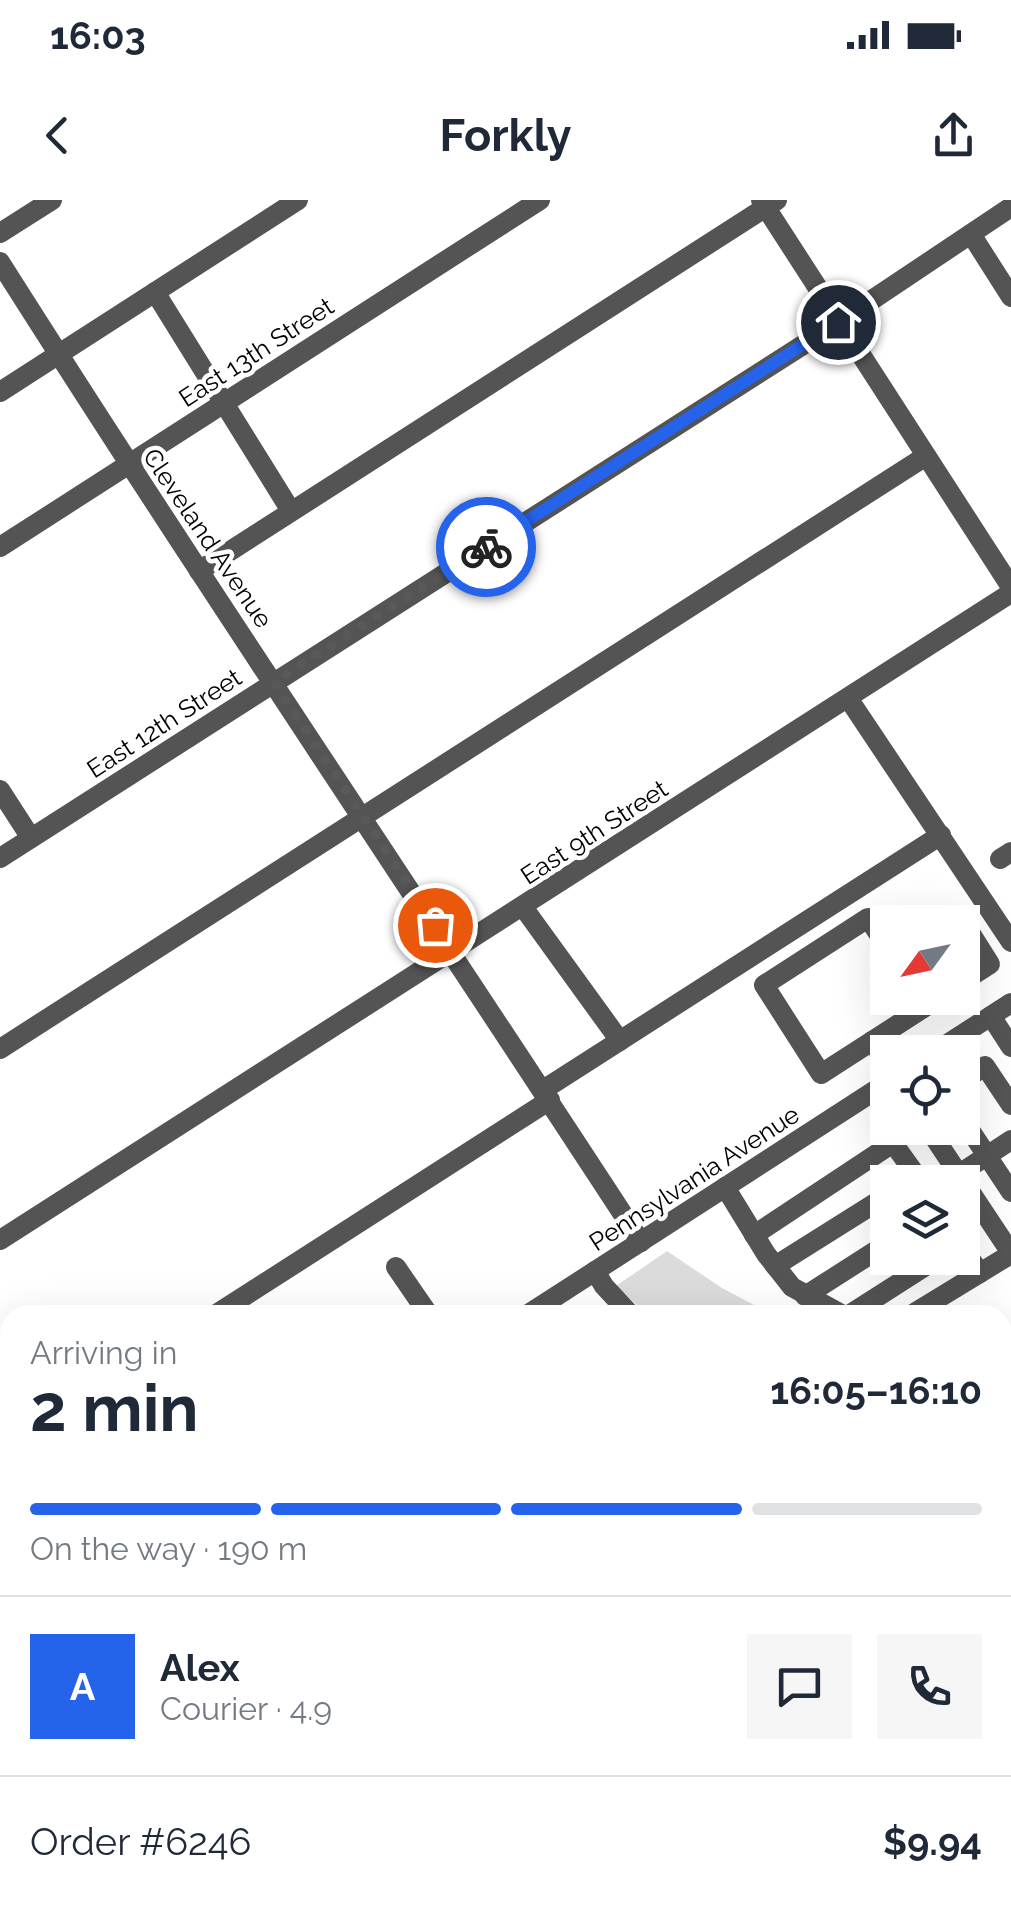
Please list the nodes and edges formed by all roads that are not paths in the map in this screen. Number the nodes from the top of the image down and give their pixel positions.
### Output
1 (52, 200) edge
2 (298, 200) edge
3 (540, 200) edge
4 (768, 202) edge
5 (1011, 207) edge
6 (0, 233) edge
7 (971, 234) junction
8 (0, 262) edge
9 (155, 292) junction
10 (1011, 297) edge
11 (838, 322) junction
12 (59, 355) junction
13 (0, 392) edge
14 (225, 402) junction
15 (926, 456) junction
16 (129, 464) junction
17 (290, 511) junction
18 (0, 546) edge
19 (199, 570) junction
20 (1011, 590) edge
21 (274, 682) junction
22 (848, 698) junction
23 (0, 790) edge
24 (362, 817) junction
25 (941, 835) junction
26 (31, 838) junction
27 (0, 858) edge
28 (524, 907) junction
29 (870, 921) edge
30 (1011, 942) edge
31 (980, 948) edge
32 (453, 952) junction
33 (980, 970) edge
34 (1011, 1003) edge
35 (908, 1015) edge
36 (991, 1016) junction
37 (880, 1035) edge
38 (961, 1035) edge
39 (620, 1041) junction
40 (870, 1042) edge
41 (1011, 1047) edge
42 (0, 1049) edge
43 (980, 1069) edge
44 (870, 1094) edge
45 (546, 1095) junction
46 (1011, 1105) edge
47 (1011, 1140) edge
48 (939, 1145) edge
49 (979, 1145) edge
50 (986, 1156) junction
51 (906, 1165) edge
52 (953, 1165) joint
53 (725, 1187) junction
54 (1011, 1192) edge
55 (870, 1206) edge
56 (980, 1206) edge
57 (754, 1235) junction
58 (0, 1240) edge
59 (641, 1242) junction
60 (1011, 1252) edge
61 (870, 1254) edge
62 (775, 1266) junction
63 (396, 1268) dead end
64 (595, 1271) junction
65 (980, 1273) edge
66 (911, 1275) edge
67 (977, 1275) edge
68 (805, 1296) junction
69 (230, 1305) edge
70 (422, 1305) edge
71 (542, 1305) edge
72 (620, 1305) edge
73 (824, 1305) edge
74 (862, 1305) edge
75 (927, 1305) edge

1 - 6 street
2 - 9 street
3 - 14 street, East 13th Street
4 - 11 street
4 - 17 street
5 - 7 street, East 12th Street
7 - 10 street
7 - 11 street, East 12th Street
8 - 12 street, Cleveland Avenue
9 - 12 street
9 - 14 street
11 - 15 street
11 - 21 street, East 12th Street
12 - 13 street
12 - 16 street, Cleveland Avenue
14 - 16 street, East 13th Street
14 - 17 street
15 - 20 street
15 - 24 street
16 - 18 street, East 13th Street
16 - 19 street, Cleveland Avenue
17 - 19 street
19 - 21 street, Cleveland Avenue
20 - 22 street, East 9th Street
21 - 24 street, Cleveland Avenue
21 - 26 street, East 12th Street
22 - 25 street
22 - 28 street, East 9th Street
23 - 26 street
24 - 32 street, Cleveland Avenue
24 - 42 street
25 - 30 street
25 - 39 street
26 - 27 street, East 12th Street
28 - 32 street, East 9th Street
28 - 39 street
29 - 40 street
31 - 33 street
32 - 45 street, Cleveland Avenue
32 - 58 street, East 9th Street
34 - 36 street
35 - 37 street
36 - 38 street
36 - 41 street
39 - 45 street
43 - 46 street
44 - 53 street, Pennsylvania Avenue
45 - 59 street, Cleveland Avenue
45 - 69 street
47 - 50 street
48 - 52 street
49 - 50 street
50 - 52 street
50 - 54 street
51 - 57 street
53 - 57 street
53 - 59 street, Pennsylvania Avenue
55 - 62 street
56 - 60 street
57 - 62 street
59 - 64 street, Pennsylvania Avenue
60 - 65 street
61 - 68 street
62 - 68 street
63 - 70 street
64 - 71 street, Pennsylvania Avenue
64 - 72 street
66 - 74 street
67 - 75 street
68 - 73 street

